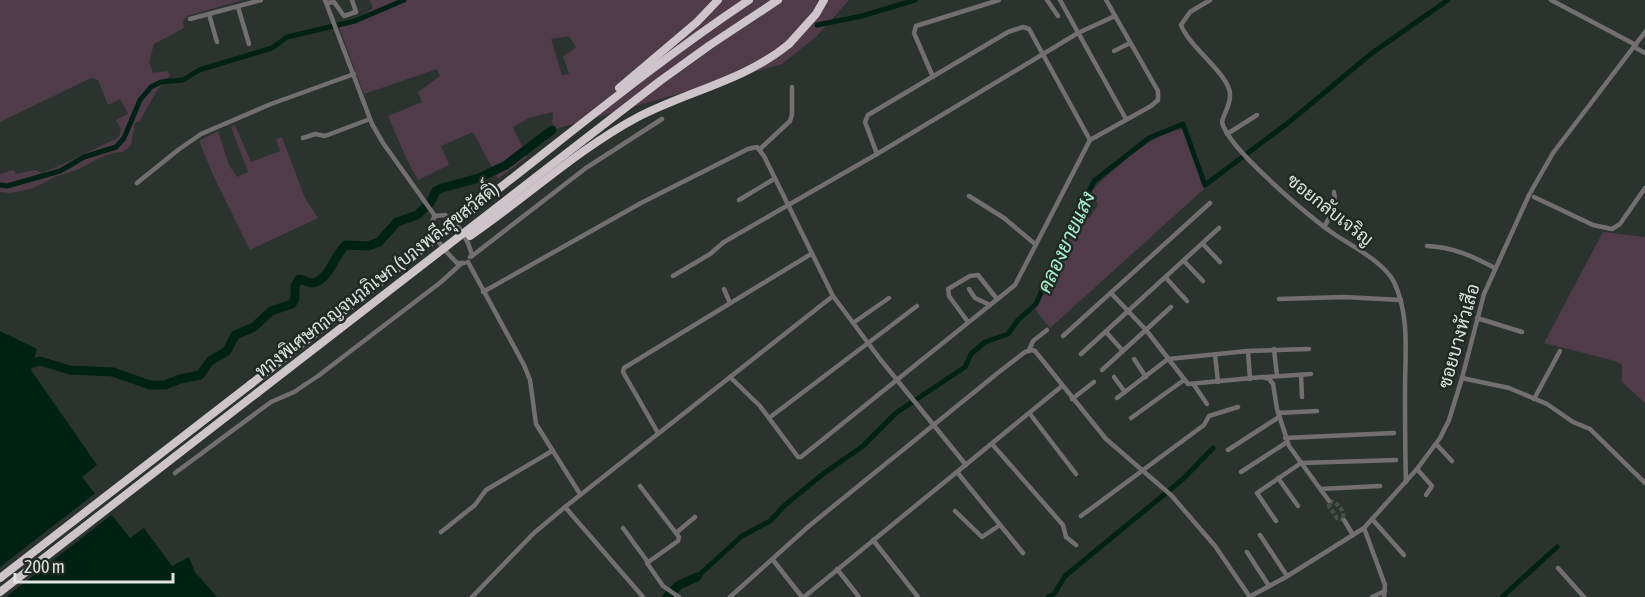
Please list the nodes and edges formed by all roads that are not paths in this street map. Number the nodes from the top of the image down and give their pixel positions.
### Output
1 (261, 0) edge
2 (351, 0) edge
3 (718, 0) edge
4 (749, 0) edge
5 (777, 0) edge
6 (824, 0) edge
7 (999, 0) edge
8 (1047, 0) edge
9 (1060, 0) edge
10 (1106, 0) edge
11 (1210, 0) edge
12 (1551, 0) edge
13 (326, 2) edge
14 (238, 7) junction
15 (209, 14) junction
16 (1058, 16) dead end
17 (1115, 16) junction
18 (190, 19) dead end
19 (1645, 32) edge
20 (1078, 33) junction
21 (217, 42) dead end
22 (1130, 42) junction
23 (249, 44) dead end
24 (1635, 46) junction
25 (1114, 51) dead end
26 (1645, 53) edge
27 (1042, 56) junction
28 (354, 74) junction
29 (933, 77) junction
30 (792, 87) dead end
31 (1257, 115) dead end
32 (370, 119) junction
33 (662, 119) dead end
34 (1126, 119) junction
35 (582, 123) junction
36 (1227, 134) junction
37 (303, 138) dead end
38 (1090, 140) junction
39 (760, 149) junction
40 (877, 154) junction
41 (774, 179) junction
42 (137, 183) dead end
43 (1645, 188) edge
44 (1334, 192) dead end
45 (969, 196) dead end
46 (1531, 196) junction
47 (739, 200) dead end
48 (1210, 203) dead end
49 (786, 205) junction
50 (435, 216) junction
51 (1324, 227) junction
52 (1219, 228) dead end
53 (1203, 243) junction
54 (1035, 244) junction
55 (1427, 246) dead end
56 (811, 254) junction
57 (472, 256) junction
58 (1184, 261) junction
59 (465, 262) junction
60 (1220, 262) dead end
61 (1495, 268) junction
62 (673, 276) dead end
63 (1166, 278) junction
64 (1203, 281) dead end
65 (397, 285) junction
66 (969, 288) dead end
67 (724, 289) dead end
68 (483, 292) junction
69 (1111, 292) junction
70 (833, 296) junction
71 (889, 298) dead end
72 (997, 299) junction
73 (1279, 300) dead end
74 (1401, 300) junction
75 (1187, 301) dead end
76 (730, 303) junction
77 (990, 305) junction
78 (917, 306) dead end
79 (1171, 307) dead end
80 (1129, 311) junction
81 (1477, 318) junction
82 (968, 322) junction
83 (853, 323) junction
84 (1047, 330) dead end
85 (1146, 330) junction
86 (1106, 332) junction
87 (1522, 332) dead end
88 (1063, 336) dead end
89 (867, 342) junction
90 (1310, 349) dead end
91 (1029, 350) junction
92 (1274, 350) junction
93 (1123, 351) junction
94 (1248, 351) junction
95 (1560, 351) dead end
96 (1081, 354) dead end
97 (1215, 354) junction
98 (1134, 359) dead end
99 (1168, 360) junction
100 (1102, 370) dead end
101 (1301, 375) junction
102 (1311, 375) dead end
103 (1276, 376) junction
104 (730, 377) junction
105 (1114, 377) dead end
106 (1146, 377) junction
107 (1263, 377) junction
108 (1462, 378) junction
109 (1250, 379) junction
110 (1184, 380) junction
111 (897, 381) junction
112 (1094, 382) dead end
113 (1218, 382) junction
114 (1194, 385) junction
115 (1062, 386) junction
116 (1125, 392) junction
117 (1302, 397) dead end
118 (1117, 398) dead end
119 (1072, 399) junction
120 (1534, 399) junction
121 (1207, 404) dead end
122 (1238, 407) dead end
123 (1317, 411) dead end
124 (1030, 414) junction
125 (1278, 415) junction
126 (769, 418) junction
127 (1131, 418) dead end
128 (933, 426) junction
129 (658, 433) junction
130 (1394, 433) dead end
131 (1286, 440) junction
132 (992, 444) junction
133 (1436, 444) junction
134 (1228, 450) dead end
135 (552, 451) junction
136 (1396, 460) dead end
137 (1452, 461) dead end
138 (1301, 463) junction
139 (966, 465) junction
140 (1417, 469) junction
141 (1142, 470) junction
142 (957, 472) junction
143 (1241, 472) dead end
144 (175, 473) dead end
145 (1076, 474) dead end
146 (1278, 478) junction
147 (1406, 482) junction
148 (1645, 483) edge
149 (640, 486) dead end
150 (1380, 486) dead end
151 (1320, 489) junction
152 (580, 494) junction
153 (1426, 495) dead end
154 (1329, 501) tunnel mouth
155 (1298, 506) dead end
156 (565, 507) junction
157 (955, 511) dead end
158 (1081, 516) dead end
159 (695, 517) dead end
160 (1372, 519) junction
161 (1344, 520) dead end
162 (1276, 521) dead end
163 (1000, 525) junction
164 (623, 528) dead end
165 (1364, 528) junction
166 (441, 532) dead end
167 (676, 533) junction
168 (1260, 535) dead end
169 (1353, 535) junction
170 (873, 540) junction
171 (1076, 545) dead end
172 (1247, 552) dead end
173 (1023, 553) dead end
174 (1404, 555) dead end
175 (773, 560) junction
176 (647, 561) junction
177 (1558, 568) dead end
178 (837, 569) junction
179 (1287, 576) junction
180 (0, 578) edge
181 (1269, 586) junction
182 (0, 592) edge
183 (1385, 594) edge
184 (677, 596) edge
185 (472, 597) edge
186 (643, 597) edge
187 (730, 597) edge
188 (803, 597) edge
189 (859, 597) edge
190 (918, 597) edge
191 (1249, 597) edge
192 (1372, 597) edge
193 (1584, 597) edge

1 - 14 street
2 - 13 street
3 - 35 highway
4 - 35 highway, ทางพิเศษกาญจนาภิเษก (บางพลี-สุขสวัสดิ์)
5 - 65 highway, ทางพิเศษกาญจนาภิเษก (บางพลี-สุขสวัสดิ์), bridge
6 - 65 highway, bridge
7 - 29 street
8 - 16 street
9 - 20 street
10 - 17 street
11 - 36 street
12 - 24 street
13 - 28 street
14 - 15 street
14 - 23 street
15 - 18 street
15 - 21 street
17 - 20 street
17 - 22 street
19 - 24 street, ซอยบางหัวเสือ
20 - 27 street
20 - 34 street
22 - 25 street
22 - 34 street
24 - 26 street
24 - 46 street, ซอยบางหัวเสือ
27 - 29 street
27 - 38 street
27 - 40 street
28 - 32 street
28 - 42 street
29 - 40 street
30 - 39 street
31 - 36 street
32 - 37 street
32 - 50 street
33 - 57 street
34 - 38 street
35 - 180 highway, ทางพิเศษกาญจนาภิเษก (บางพลี-สุขสวัสดิ์), bridge
36 - 51 street, ซอยกลับเจริญ
38 - 54 street
39 - 41 street
39 - 68 street
40 - 49 street
41 - 47 street
41 - 49 street
43 - 46 street
44 - 51 street
45 - 54 street
46 - 61 street, ซอยบางหัวเสือ
48 - 69 street
49 - 56 street
49 - 62 street
50 - 57 street
50 - 59 street
51 - 74 street, ซอยกลับเจริญ
52 - 53 street
53 - 58 street
53 - 60 street
54 - 72 street
55 - 61 street
56 - 70 street
56 - 76 street
57 - 59 street
58 - 63 street
58 - 64 street
59 - 68 street
59 - 144 street
61 - 81 street, ซอยบางหัวเสือ
63 - 75 street
63 - 80 street
65 - 182 highway, ทางพิเศษกาญจนาภิเษก (บางพลี-สุขสวัสดิ์), bridge
66 - 77 street
67 - 76 street
68 - 135 street
69 - 80 street
69 - 88 street
70 - 83 street
70 - 104 street
71 - 83 street
72 - 77 street
72 - 82 street
73 - 74 street
74 - 147 street, ซอยกลับเจริญ
76 - 129 street
77 - 82 street
78 - 89 street
79 - 85 street
80 - 85 street
80 - 86 street
81 - 87 street
81 - 108 street, ซอยบางหัวเสือ
82 - 111 street
83 - 89 street
84 - 91 street
85 - 93 street
85 - 99 street
86 - 93 street
86 - 96 street
89 - 111 street
89 - 126 street
90 - 92 street
91 - 115 street
91 - 128 street
92 - 94 street
92 - 103 street
93 - 100 street
94 - 97 street
94 - 109 street
95 - 120 street
97 - 99 street
97 - 113 street
98 - 106 street
99 - 106 street
99 - 110 street
101 - 102 street
101 - 103 street
101 - 117 street
103 - 107 street
104 - 126 street
104 - 129 street
105 - 116 street
106 - 116 street
107 - 109 street
107 - 125 street
108 - 120 street
108 - 133 street, ซอยบางหัวเสือ
109 - 113 street
110 - 114 street
110 - 127 street
111 - 126 street
111 - 128 street
112 - 119 street
113 - 114 street
114 - 121 street
115 - 119 street
115 - 124 street
116 - 118 street
119 - 141 street
120 - 148 street
122 - 141 street
123 - 125 street
124 - 132 street
124 - 145 street
125 - 131 street
125 - 134 street
128 - 139 street
128 - 175 street
129 - 152 street
130 - 131 street
131 - 138 street
131 - 143 street
132 - 139 street
132 - 171 street
133 - 137 street
133 - 140 street, ซอยบางหัวเสือ
135 - 152 street
135 - 166 street
136 - 138 street
138 - 146 street
138 - 151 street
139 - 142 street
140 - 147 street, ซอยบางหัวเสือ
140 - 153 street
141 - 158 street
141 - 191 street
142 - 163 street
142 - 170 street
146 - 155 street
146 - 162 street
147 - 160 street, ซอยบางหัวเสือ
149 - 167 street
150 - 151 street
151 - 154 street
152 - 156 street
156 - 185 street
156 - 186 street
157 - 163 street
159 - 167 street
160 - 165 street, ซอยบางหัวเสือ
160 - 174 street
161 - 169 street
163 - 173 street
164 - 176 street
165 - 169 street, ซอยบางหัวเสือ
165 - 183 street
167 - 176 street
168 - 179 street
169 - 179 street, ซอยบางหัวเสือ
170 - 178 street
170 - 190 street
172 - 181 street
175 - 187 street
175 - 188 street
176 - 184 street
177 - 193 street
178 - 188 street
178 - 189 street
179 - 181 street, ซอยบางหัวเสือ
181 - 191 street, ซอยบางหัวเสือ
183 - 192 street

